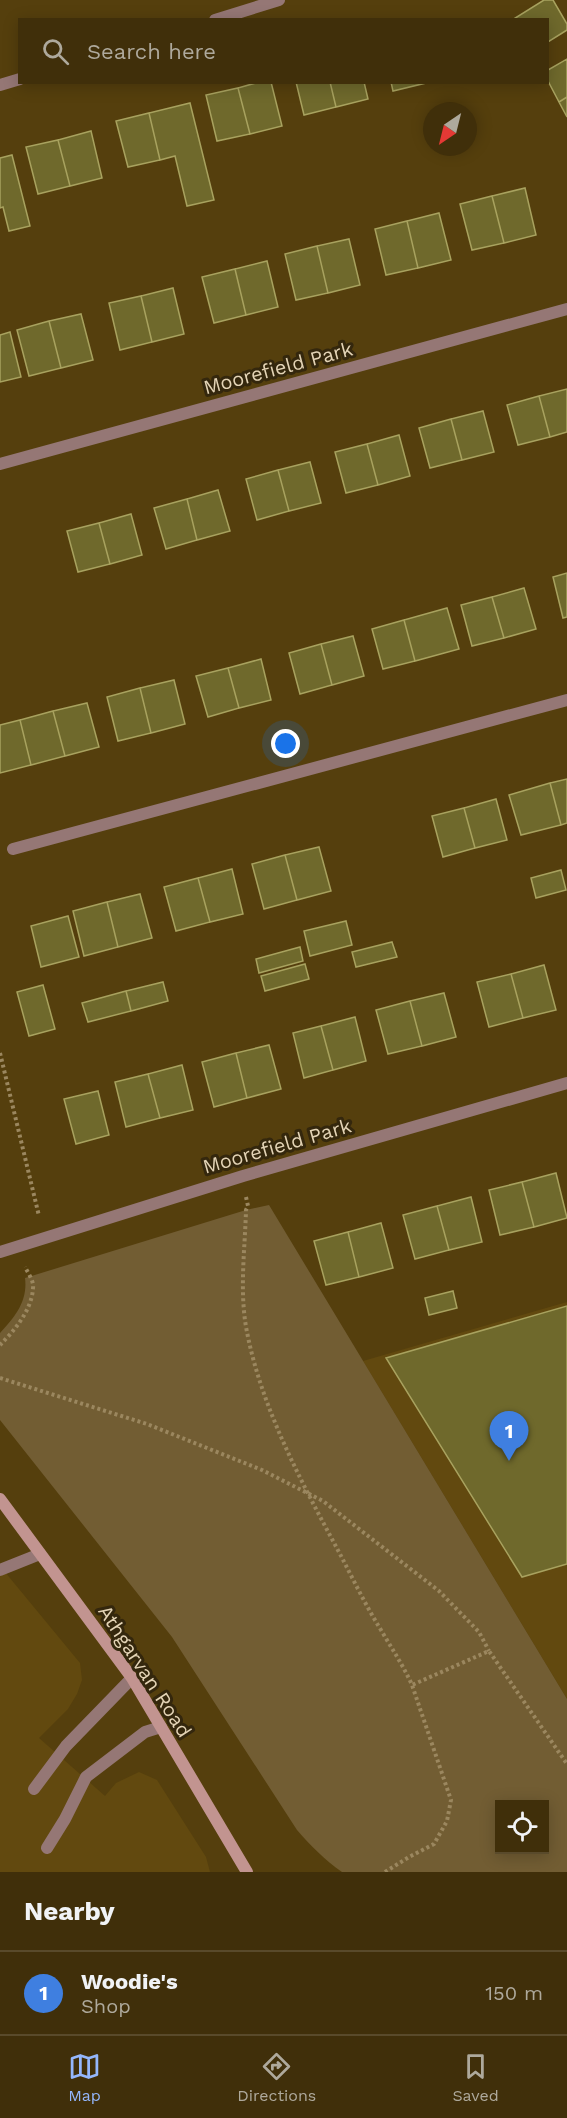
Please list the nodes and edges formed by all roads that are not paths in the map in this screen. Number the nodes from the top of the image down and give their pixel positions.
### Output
1 (279, 0) edge
2 (221, 18) edge
3 (18, 80) edge
4 (0, 85) edge
5 (567, 309) edge
6 (0, 464) edge
7 (567, 700) edge
8 (13, 849) dead end
9 (567, 1083) edge
10 (0, 1252) edge
11 (0, 1499) edge
12 (40, 1554) junction
13 (0, 1570) edge
14 (132, 1678) junction
15 (161, 1727) junction
16 (34, 1789) dead end
17 (47, 1848) dead end
18 (247, 1872) edge

1 - 2 street
3 - 4 street
5 - 6 street, Moorefield Park
7 - 8 street
9 - 10 street, Moorefield Park
11 - 12 main road, Athgarvan Road
12 - 13 street
12 - 14 main road, Athgarvan Road
14 - 15 main road, Athgarvan Road
14 - 16 street
15 - 17 street
15 - 18 main road, Athgarvan Road

